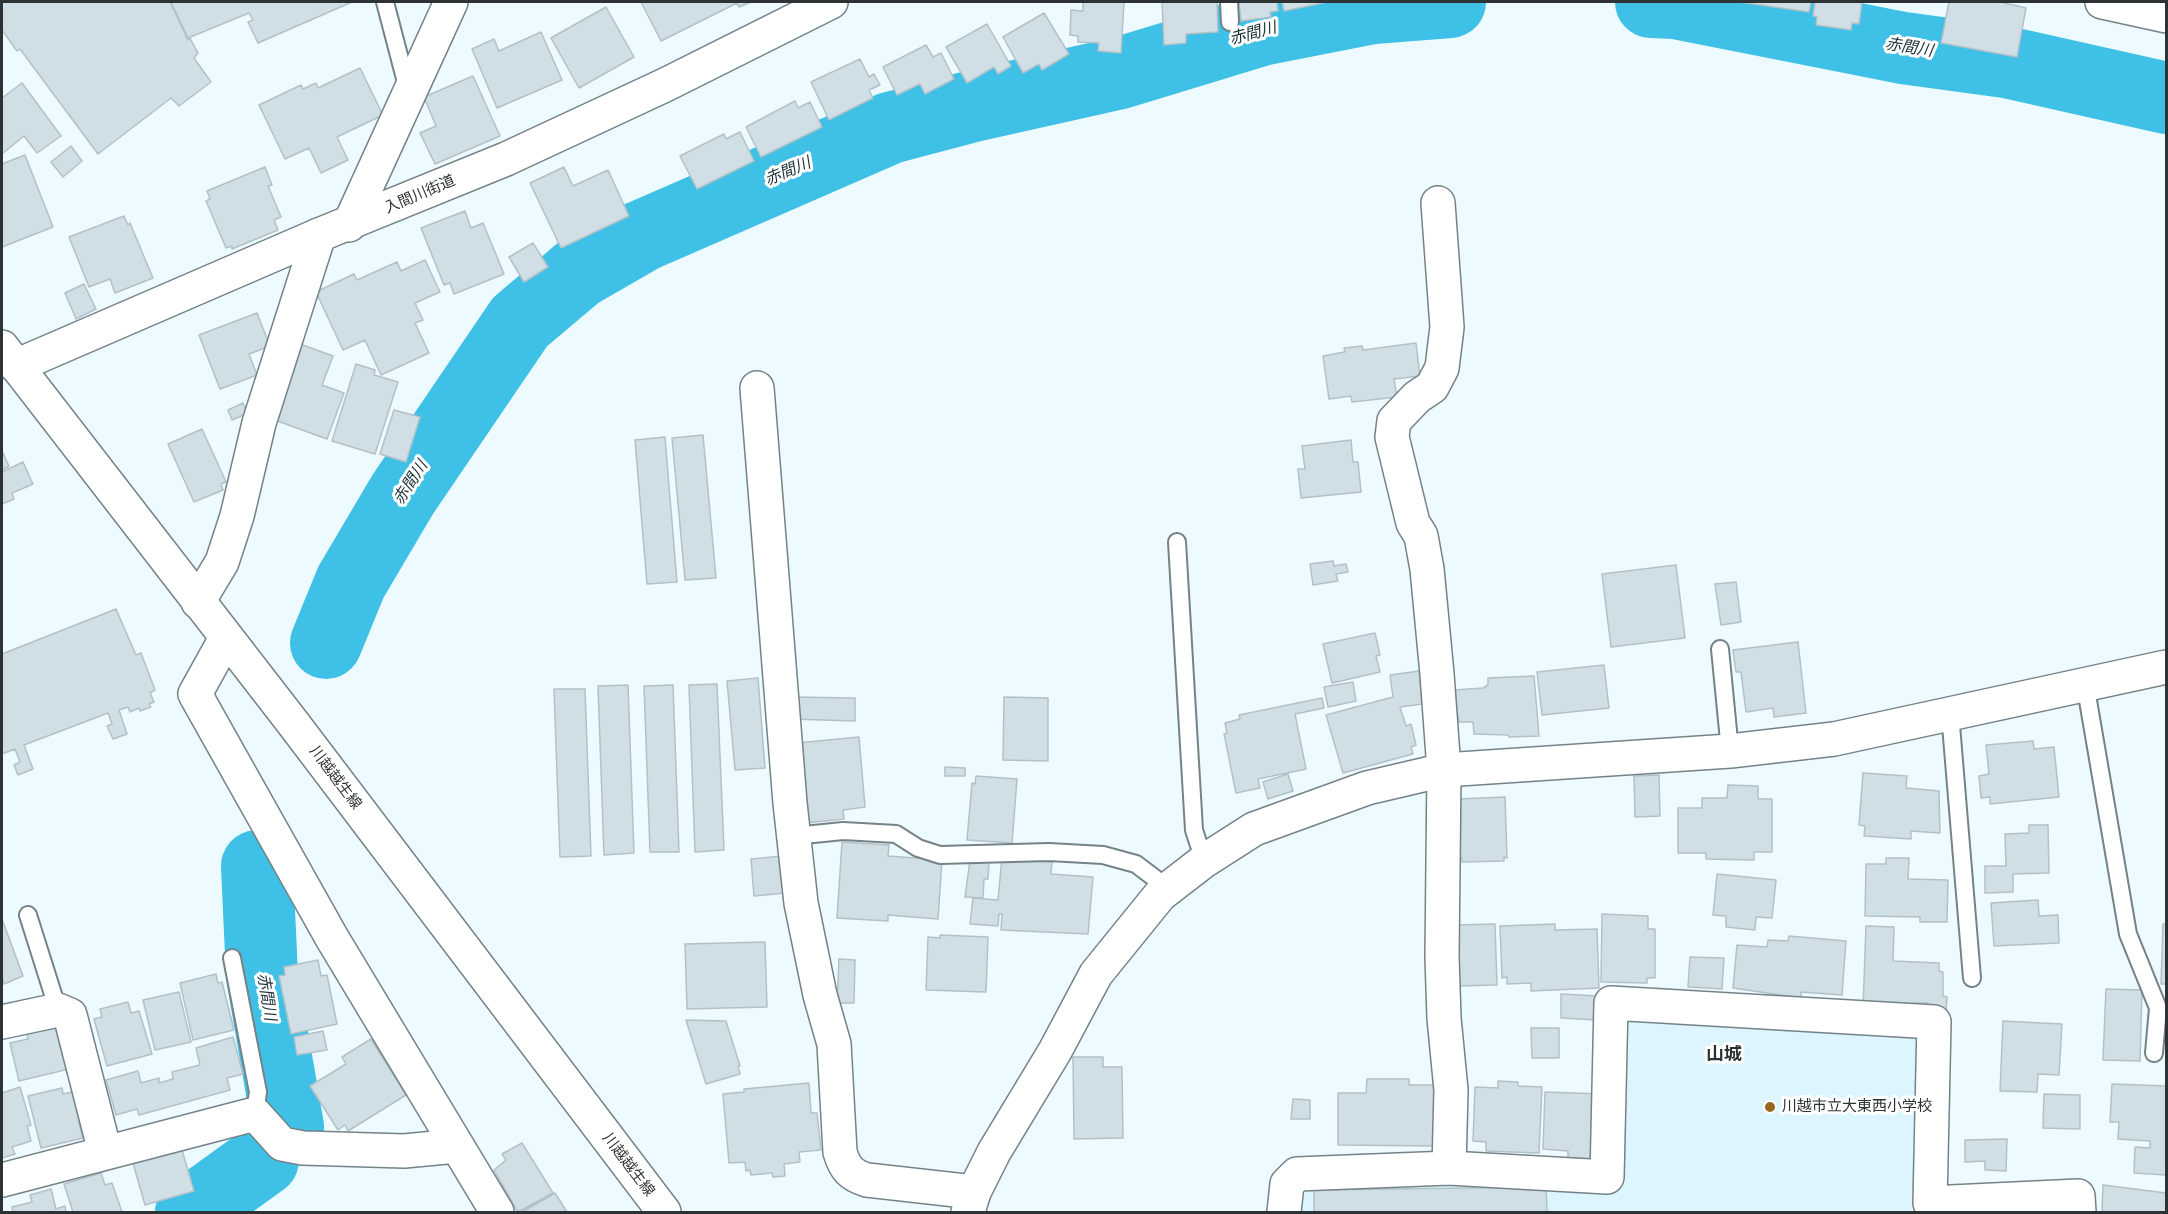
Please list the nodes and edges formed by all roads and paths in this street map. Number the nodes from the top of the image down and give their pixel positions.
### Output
1 (386, 2) edge
2 (451, 2) edge
3 (831, 2) edge
4 (1229, 2) edge
5 (2102, 2) edge
6 (2157, 11) edge
7 (1230, 22) dead end
8 (409, 91) junction
9 (1438, 202) dead end
10 (334, 230) junction
11 (6, 362) edge
12 (757, 388) dead end
13 (1177, 543) dead end
14 (198, 602) junction
15 (226, 638) junction
16 (1720, 649) dead end
17 (2166, 667) edge
18 (2085, 683) junction
19 (1950, 713) junction
20 (1730, 751) junction
21 (1444, 770) junction
22 (794, 836) junction
23 (1204, 861) junction
24 (1169, 889) junction
25 (28, 915) dead end
26 (232, 958) dead end
27 (1972, 978) dead end
28 (58, 1010) junction
29 (2, 1022) edge
30 (2154, 1053) dead end
31 (255, 1114) junction
32 (457, 1146) junction
33 (105, 1152) junction
34 (1449, 1168) junction
35 (2, 1180) edge
36 (971, 1202) edge
37 (497, 1212) edge
38 (664, 1212) edge
39 (1284, 1212) edge
40 (2079, 1212) edge

1 - 8 lane
2 - 8 street
3 - 10 street, 入間川街道
4 - 7 lane
5 - 6 street
8 - 10 street
9 - 21 street
10 - 11 street, 入間川街道
10 - 14 street
11 - 14 street, 川越越生線
12 - 22 street
13 - 23 lane
14 - 15 street, 川越越生線
15 - 32 street
15 - 38 street, 川越越生線
16 - 20 lane
17 - 18 street
18 - 19 street
18 - 30 lane
19 - 20 street
19 - 27 lane
20 - 21 street
21 - 23 street
21 - 34 street
22 - 24 lane
22 - 36 street
23 - 24 street
24 - 36 street
25 - 28 lane
26 - 31 lane
28 - 29 street
28 - 33 street
31 - 32 street
31 - 33 street
32 - 37 street
33 - 35 street
34 - 39 street
34 - 40 street

